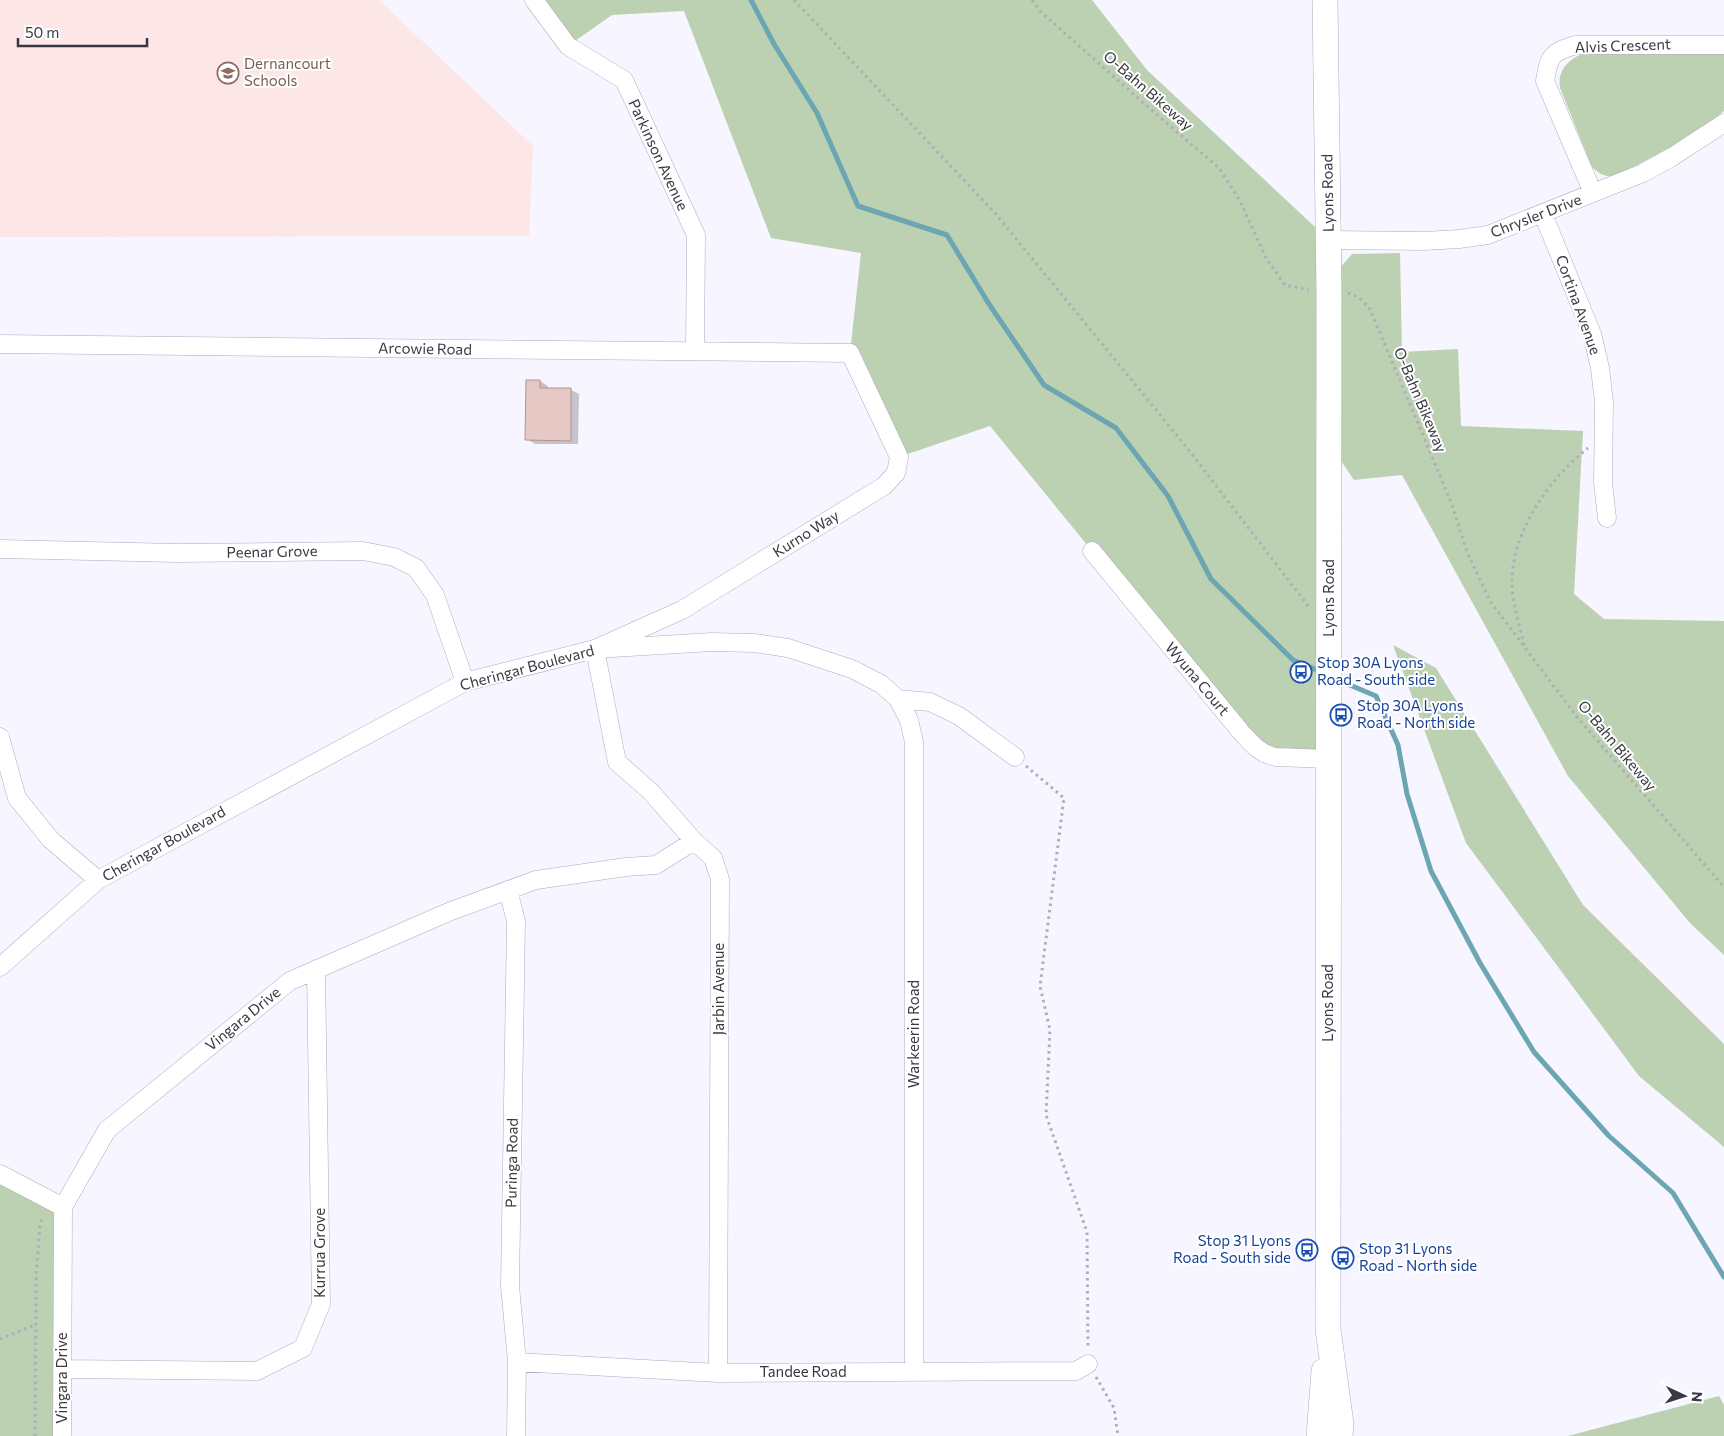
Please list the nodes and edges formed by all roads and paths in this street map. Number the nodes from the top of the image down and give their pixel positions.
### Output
1 (534, 0) edge
2 (794, 0) edge
3 (1032, 0) edge
4 (1325, 0) edge
5 (1724, 45) edge
6 (1724, 124) edge
7 (1593, 193) junction
8 (1543, 214) junction
9 (1329, 240) junction
10 (1330, 292) junction
11 (0, 344) edge
12 (695, 351) junction
13 (850, 353) joint
14 (1604, 435) junction
15 (1607, 518) dead end
16 (0, 549) edge
17 (1092, 552) dead end
18 (1329, 634) junction
19 (1525, 648) junction
20 (595, 649) junction
21 (465, 682) junction
22 (898, 699) junction
23 (0, 737) edge
24 (1015, 757) joint
25 (1328, 759) junction
26 (694, 841) junction
27 (98, 880) junction
28 (1724, 887) edge
29 (508, 890) junction
30 (0, 967) edge
31 (316, 969) junction
32 (0, 1174) edge
33 (63, 1207) junction
34 (42, 1217) dead end
35 (35, 1325) junction
36 (0, 1340) edge
37 (1330, 1347) junction
38 (517, 1362) junction
39 (1088, 1364) junction
40 (62, 1369) junction
41 (914, 1372) junction
42 (718, 1373) junction
43 (35, 1436) edge
44 (62, 1436) edge
45 (516, 1436) edge
46 (1118, 1436) edge
47 (1319, 1436) edge
48 (1340, 1436) edge

1 - 12 street, Parkinson Avenue
2 - 18 path
3 - 10 path, O-Bahn Bikeway
4 - 9 street, Lyons Road
5 - 7 street, Alvis Crescent
6 - 7 street, Chrysler Drive
7 - 8 street, Chrysler Drive
8 - 9 street, Chrysler Drive
8 - 14 street, Cortina Avenue
9 - 10 street, Lyons Road
10 - 18 street, Lyons Road
10 - 19 path, O-Bahn Bikeway
11 - 12 street, Arcowie Road
12 - 13 street, Arcowie Road
13 - 20 street, Kurno Way
14 - 15 street, Cortina Avenue
14 - 19 path
16 - 21 street, Peenar Grove
17 - 25 street, Wyuna Court
18 - 25 street, Lyons Road
19 - 28 path, O-Bahn Bikeway
20 - 21 street, Cheringar Boulevard
20 - 22 street, Cheringar Boulevard
20 - 26 street, Jarbin Avenue
21 - 27 street, Cheringar Boulevard
22 - 24 street
22 - 41 street, Warkeerin Road
23 - 27 street
24 - 39 path
25 - 37 street, Lyons Road
26 - 29 street, Vingara Drive
26 - 42 street, Jarbin Avenue
27 - 30 street, Cheringar Boulevard
29 - 31 street, Vingara Drive
29 - 38 street, Puringa Road
31 - 33 street, Vingara Drive
31 - 40 street, Kurrua Grove
32 - 33 street
33 - 40 street, Vingara Drive
34 - 35 path
35 - 36 path
35 - 43 path
37 - 47 street, Lyons Road
37 - 48 street, Lyons Road
38 - 42 street, Tandee Road
38 - 45 street, Puringa Road
39 - 41 street, Tandee Road
39 - 46 path
40 - 44 street, Vingara Drive
41 - 42 street, Tandee Road

